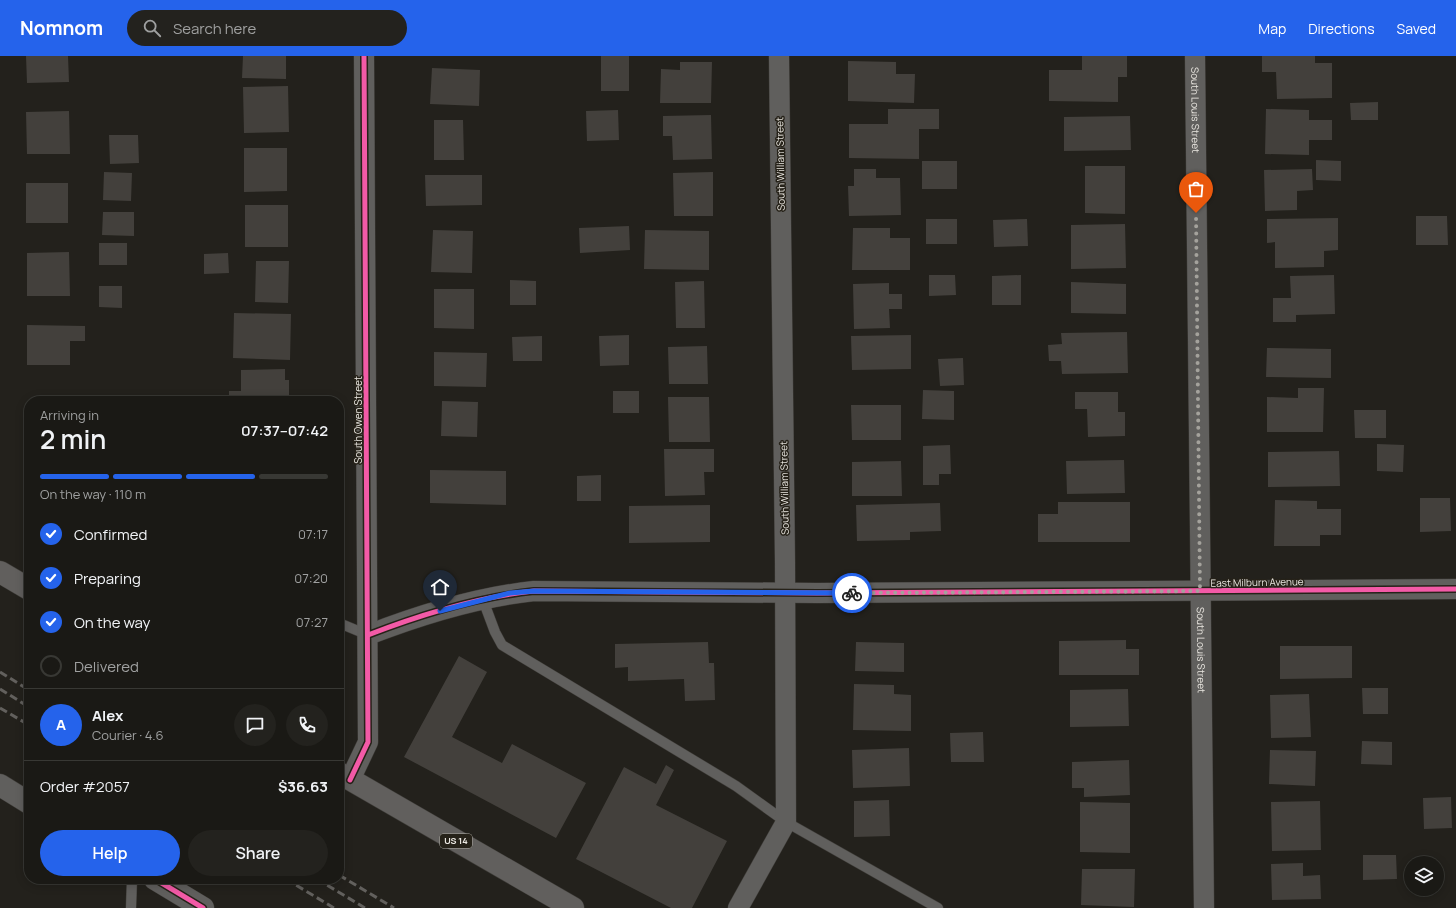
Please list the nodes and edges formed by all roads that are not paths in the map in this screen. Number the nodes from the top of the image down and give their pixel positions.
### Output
1 (364, 56) edge
2 (779, 56) edge
3 (1195, 56) edge
4 (0, 572) edge
5 (24, 586) edge
6 (1456, 589) edge
7 (1200, 591) junction
8 (786, 593) junction
9 (483, 600) junction
10 (344, 625) edge
11 (368, 634) junction
12 (345, 777) edge
13 (0, 785) edge
14 (24, 799) edge
15 (786, 822) junction
16 (132, 884) edge
17 (161, 884) edge
18 (183, 902) edge
19 (131, 908) edge
20 (203, 908) edge
21 (572, 908) edge
22 (738, 908) edge
23 (938, 908) edge
24 (1204, 908) edge

1 - 11 street, South Owen Street
2 - 8 street, South William Street
3 - 7 street, South Louis Street
4 - 5 main road
6 - 7 street, East Milburn Avenue
7 - 8 street, East Milburn Avenue
7 - 24 street, South Louis Street
8 - 9 street, East Milburn Avenue
8 - 15 street, South William Street
9 - 11 street, East Milburn Avenue
9 - 15 lane
10 - 11 lane
11 - 12 street, South Owen Street
12 - 21 main road, US 14
13 - 14 street
15 - 22 street, South William Street
15 - 23 lane
16 - 19 lane
17 - 18 street
18 - 20 street

